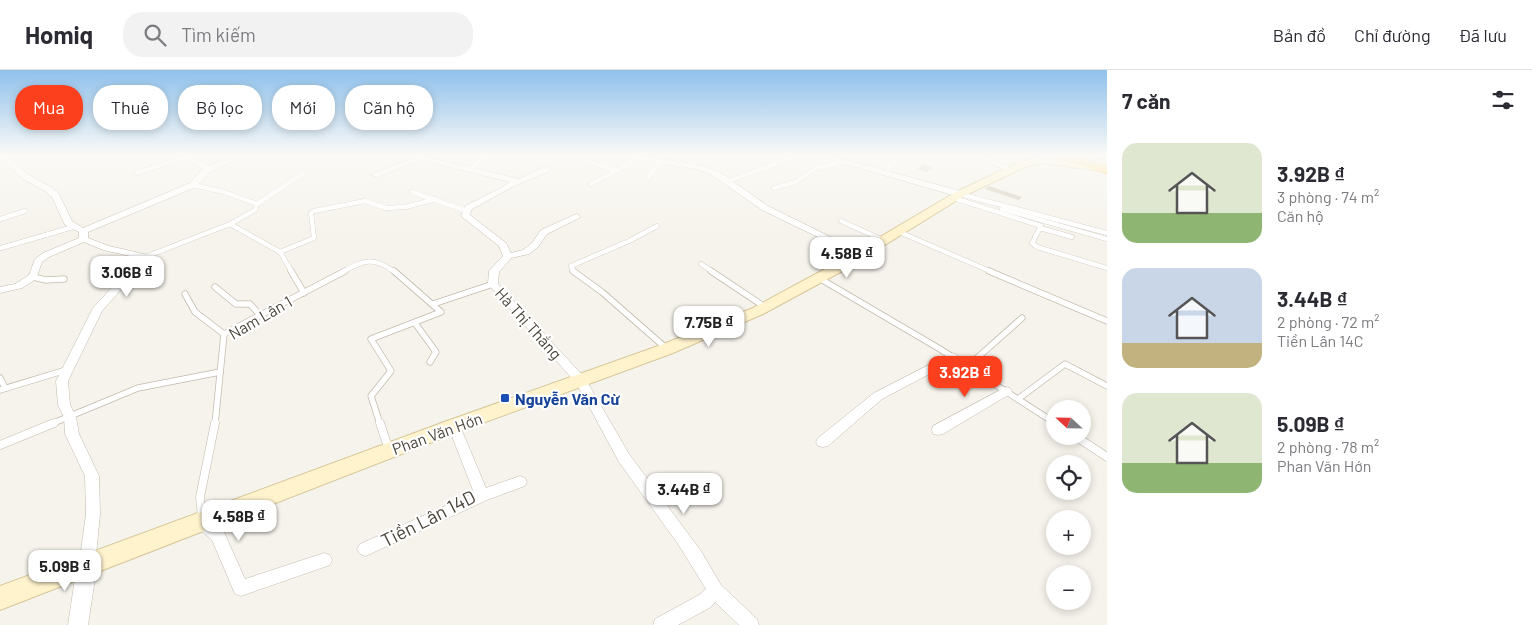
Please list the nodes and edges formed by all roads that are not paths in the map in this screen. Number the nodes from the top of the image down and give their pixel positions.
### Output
1 (35, 182) edge
2 (195, 182) edge
3 (291, 182) edge
4 (519, 182) edge
5 (595, 182) edge
6 (729, 182) edge
7 (796, 182) edge
8 (913, 182) edge
9 (986, 182) edge
10 (193, 184) junction
11 (515, 184) joint
12 (591, 184) dead end
13 (774, 188) dead end
14 (412, 192) dead end
15 (957, 196) junction
16 (436, 199) junction
17 (972, 200) dead end
18 (258, 204) junction
19 (25, 211) dead end
20 (467, 211) junction
21 (577, 217) dead end
22 (0, 219) edge
23 (841, 221) dead end
24 (230, 224) junction
25 (657, 226) dead end
26 (73, 227) junction
27 (1040, 228) junction
28 (897, 231) junction
29 (1107, 233) edge
30 (83, 235) junction
31 (1072, 237) dead end
32 (1107, 238) edge
33 (882, 240) junction
34 (1, 248) dead end
35 (280, 252) junction
36 (860, 254) junction
37 (508, 256) junction
38 (145, 257) junction
39 (701, 264) dead end
40 (1107, 268) edge
41 (33, 277) junction
42 (819, 278) junction
43 (64, 279) dead end
44 (493, 284) junction
45 (215, 287) dead end
46 (0, 290) edge
47 (304, 293) junction
48 (185, 294) dead end
49 (433, 304) junction
50 (765, 307) junction
51 (260, 315) junction
52 (1022, 318) dead end
53 (1107, 321) edge
54 (415, 323) junction
55 (224, 334) junction
56 (667, 349) junction
57 (952, 357) junction
58 (430, 362) dead end
59 (968, 366) junction
60 (66, 370) junction
61 (220, 372) junction
62 (0, 378) edge
63 (581, 380) junction
64 (1107, 386) edge
65 (3, 389) edge
66 (1006, 391) junction
67 (1018, 399) junction
68 (70, 417) junction
69 (1046, 417) edge
70 (454, 426) junction
71 (938, 430) dead end
72 (822, 442) dead end
73 (0, 445) edge
74 (1089, 445) edge
75 (389, 451) junction
76 (1107, 457) edge
77 (520, 482) dead end
78 (482, 496) junction
79 (202, 522) junction
80 (365, 550) dead end
81 (324, 560) dead end
82 (87, 565) junction
83 (715, 591) junction
84 (0, 598) edge
85 (78, 625) edge
86 (661, 625) edge
87 (751, 625) edge

1 - 26 street
2 - 10 street
3 - 18 lane
4 - 11 street
5 - 12 lane
6 - 36 street
7 - 13 lane
8 - 15 street
9 - 15 main road, Phan Văn Hớn
10 - 18 lane
10 - 30 street
11 - 20 street
14 - 16 lane
15 - 27 lane
15 - 28 main road, Phan Văn Hớn
15 - 29 lane
16 - 20 lane
16 - 35 lane
17 - 32 lane
18 - 24 lane
19 - 22 lane
20 - 37 street
21 - 37 street
23 - 33 lane
24 - 35 lane, Nam Lân 1
24 - 38 lane
25 - 56 lane
26 - 30 street
26 - 34 lane
27 - 31 lane
27 - 40 lane
28 - 33 main road, Phan Văn Hớn
28 - 53 lane
30 - 38 street
30 - 41 street
33 - 36 main road, Phan Văn Hớn
35 - 47 lane, Nam Lân 1
36 - 42 main road, Phan Văn Hớn
37 - 44 street, Hà Thị Thắng
38 - 60 street
39 - 50 lane
41 - 43 lane
41 - 46 street
42 - 50 main road, Phan Văn Hớn
42 - 57 lane
44 - 49 lane
44 - 63 street, Hà Thị Thắng
45 - 51 lane
47 - 49 lane
47 - 51 lane, Nam Lân 1
48 - 55 lane
49 - 54 lane
50 - 56 main road, Phan Văn Hớn
51 - 55 lane, Nam Lân 1
52 - 59 lane
54 - 58 lane
54 - 75 lane
55 - 61 lane, Nam Lân 1
56 - 63 main road, Phan Văn Hớn
57 - 59 lane
57 - 72 street
59 - 66 lane
60 - 65 lane
60 - 68 street
61 - 68 lane
61 - 79 lane, Nam Lân 1
62 - 65 lane
63 - 70 main road, Phan Văn Hớn
63 - 83 street, Hà Thị Thắng
64 - 67 lane
66 - 67 lane
66 - 71 street
67 - 69 lane
68 - 73 lane
68 - 82 street
70 - 75 main road, Phan Văn Hớn
70 - 78 street, Tiền Lân 14D
74 - 76 lane
75 - 79 main road, Phan Văn Hớn
77 - 78 street
78 - 80 street, Tiền Lân 14D
79 - 81 street
79 - 82 main road, Phan Văn Hớn
82 - 84 main road, Phan Văn Hớn
82 - 85 street
83 - 86 street
83 - 87 street, Hà Thị Thắng

